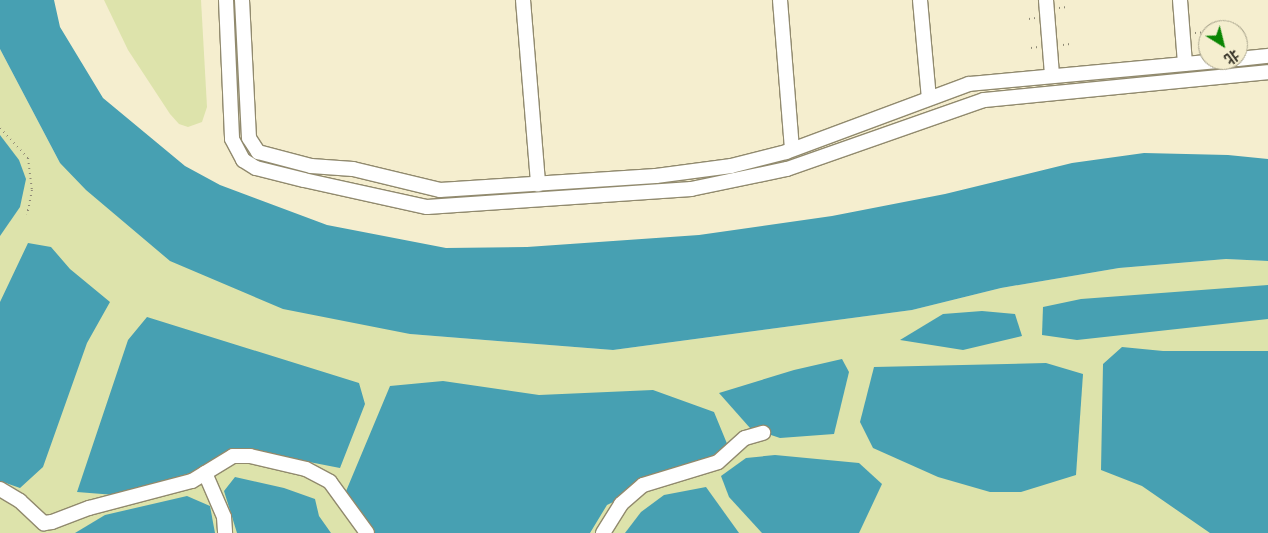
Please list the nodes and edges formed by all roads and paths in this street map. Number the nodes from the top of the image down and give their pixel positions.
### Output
1 (226, 0) edge
2 (242, 0) edge
3 (523, 0) edge
4 (780, 0) edge
5 (920, 0) edge
6 (1046, 0) edge
7 (1180, 0) edge
8 (1268, 56) edge
9 (1248, 58) edge
10 (1198, 63) edge
11 (1185, 64) junction
12 (1268, 72) edge
13 (1052, 76) junction
14 (929, 98) junction
15 (851, 127) junction
16 (0, 128) edge
17 (833, 134) junction
18 (858, 143) junction
19 (792, 150) junction
20 (840, 150) junction
21 (368, 173) junction
22 (404, 182) junction
23 (538, 184) junction
24 (363, 194) junction
25 (399, 203) junction
26 (27, 215) dead end
27 (763, 433) dead end
28 (205, 472) junction
29 (0, 489) edge
30 (225, 533) edge
31 (367, 533) edge
32 (603, 533) edge

1 - 24 lane
2 - 21 lane
3 - 23 lane
4 - 19 lane
5 - 14 lane
6 - 13 lane
7 - 11 lane
8 - 9 lane
10 - 11 lane
11 - 13 lane
12 - 18 lane
13 - 14 lane
14 - 15 lane
15 - 17 lane
15 - 18 lane
16 - 26 path
17 - 19 lane
17 - 20 lane
18 - 20 lane
19 - 23 lane
20 - 25 lane
21 - 22 lane
21 - 24 lane
22 - 23 lane
22 - 25 lane
24 - 25 lane
27 - 32 lane
28 - 29 lane
28 - 30 lane
28 - 31 lane

